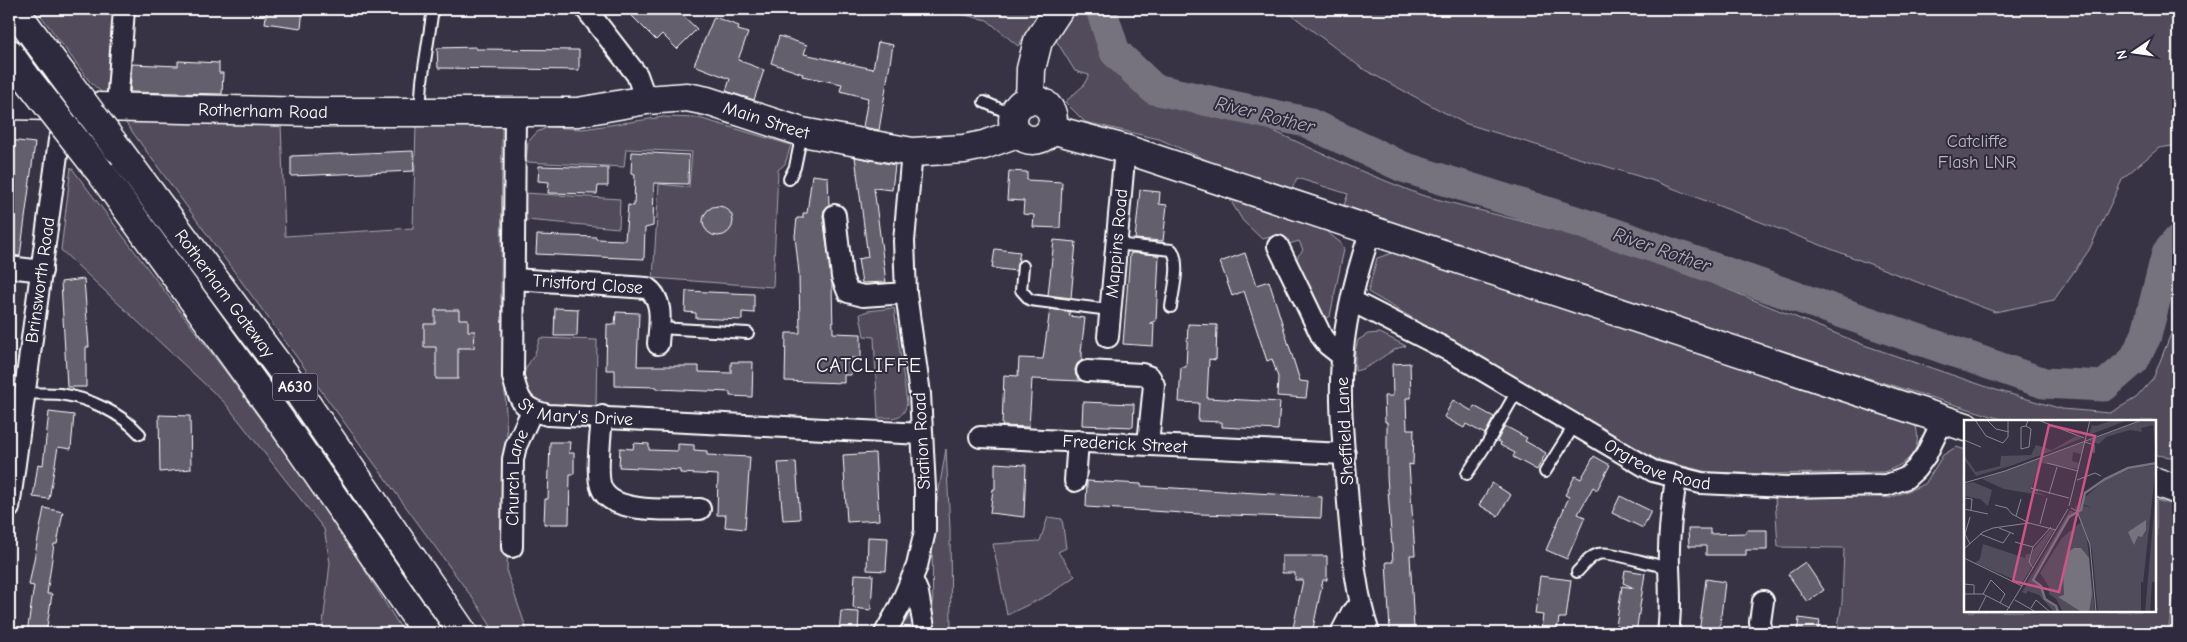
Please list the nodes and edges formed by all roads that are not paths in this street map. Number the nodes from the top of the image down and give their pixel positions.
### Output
1 (14, 9) edge
2 (124, 9) edge
3 (433, 9) edge
4 (586, 9) edge
5 (1059, 9) edge
6 (9, 53) edge
7 (646, 100) junction
8 (984, 102) dead end
9 (9, 105) edge
10 (116, 107) junction
11 (420, 112) junction
12 (516, 112) junction
13 (1020, 116) junction
14 (1051, 129) junction
15 (802, 132) junction
16 (59, 140) dead end
17 (1125, 149) junction
18 (912, 152) junction
19 (789, 180) dead end
20 (835, 215) dead end
21 (1371, 230) junction
22 (1116, 244) junction
23 (1278, 246) dead end
24 (1023, 266) dead end
25 (9, 267) edge
26 (42, 271) junction
27 (514, 279) junction
28 (906, 293) junction
29 (1352, 301) junction
30 (1171, 307) dead end
31 (1110, 310) junction
32 (748, 333) dead end
33 (658, 336) joint
34 (1108, 337) dead end
35 (1342, 356) junction
36 (1087, 371) dead end
37 (1517, 391) junction
38 (19, 397) edge
39 (532, 411) junction
40 (602, 416) junction
41 (1954, 423) edge
42 (1574, 426) junction
43 (140, 434) dead end
44 (922, 434) junction
45 (980, 437) dead end
46 (1078, 440) junction
47 (1148, 444) junction
48 (1345, 454) junction
49 (1545, 472) dead end
50 (1467, 474) dead end
51 (1676, 478) junction
52 (1075, 481) dead end
53 (2157, 482) edge
54 (2178, 490) edge
55 (9, 508) edge
56 (700, 509) dead end
57 (512, 547) dead end
58 (1669, 567) junction
59 (1577, 572) dead end
60 (912, 579) junction
61 (1763, 602) dead end
62 (1361, 606) junction
63 (427, 633) edge
64 (463, 633) edge
65 (886, 633) edge
66 (925, 633) edge
67 (1341, 633) edge
68 (1369, 633) edge
69 (1668, 633) edge
70 (1762, 633) edge

1 - 64 main road, Rotherham Gateway / A630, bridge
2 - 10 street
3 - 11 lane
4 - 7 street
5 - 13 main road
6 - 63 main road, Rotherham Gateway / A630, bridge
7 - 12 main road, Main Street
7 - 15 main road, Main Street
8 - 13 lane
9 - 10 main road, Rotherham Road
10 - 11 main road, Rotherham Road
11 - 12 main road, Rotherham Road
12 - 27 street, St Mary's Drive
13 - 14 main road
13 - 14 main road
13 - 18 main road, Main Street
14 - 17 main road
15 - 18 main road, Main Street
15 - 19 lane
16 - 26 street, Brinsworth Road
17 - 21 main road
17 - 22 street, Mappins Road
18 - 28 street, Station Road
20 - 28 street
21 - 29 street, Sheffield Lane
21 - 41 main road
22 - 30 lane
22 - 31 street, Mappins Road
23 - 35 street
24 - 31 lane
25 - 26 street
26 - 38 street, Brinsworth Road
27 - 33 street, Tristford Close
27 - 39 street, St Mary's Drive
28 - 44 street, Station Road
29 - 35 street, Sheffield Lane
29 - 37 street, Orgreave Road
31 - 34 street, Mappins Road
32 - 33 lane, Tristford Close
35 - 48 street, Sheffield Lane
36 - 47 street
37 - 42 street, Orgreave Road
37 - 50 lane
38 - 43 lane
38 - 55 street, Brinsworth Road
39 - 40 street, St Mary's Drive
39 - 57 street, Church Lane
40 - 44 street, St Mary's Drive
40 - 56 street
41 - 51 street, Orgreave Road
42 - 49 lane
42 - 51 street, Orgreave Road
44 - 60 street, Station Road
45 - 46 street, Frederick Street
46 - 47 street, Frederick Street
46 - 52 street
47 - 48 street, Frederick Street
48 - 62 street, Sheffield Lane
51 - 58 street
53 - 54 main road
58 - 59 lane
58 - 69 street
60 - 65 street, Station Road
60 - 66 street
61 - 70 street
62 - 67 street
62 - 68 street, Sheffield Lane

